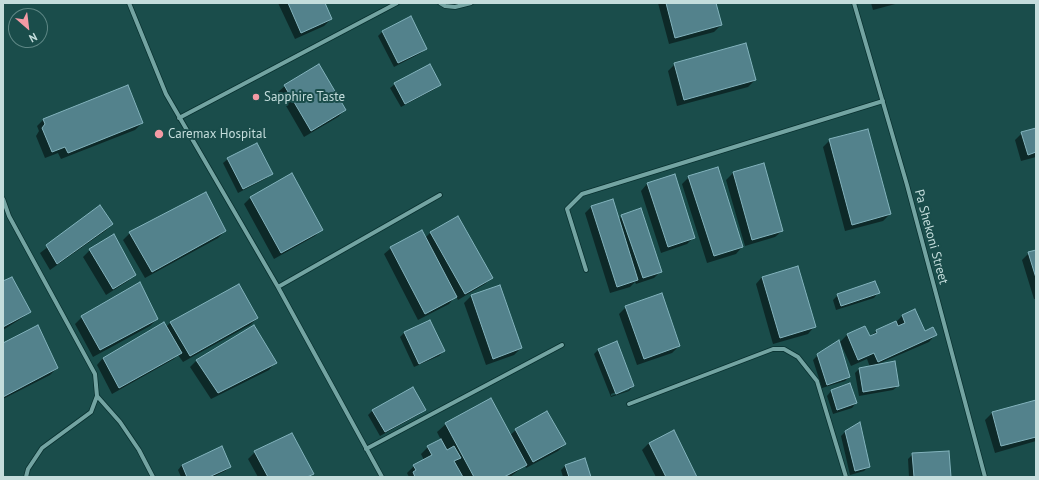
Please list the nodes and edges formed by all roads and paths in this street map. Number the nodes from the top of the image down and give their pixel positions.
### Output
1 (129, 3) edge
2 (397, 3) edge
3 (440, 3) edge
4 (471, 3) edge
5 (854, 3) edge
6 (882, 101) junction
7 (179, 118) junction
8 (440, 195) dead end
9 (3, 199) edge
10 (586, 270) dead end
11 (278, 287) junction
12 (562, 345) dead end
13 (97, 396) junction
14 (629, 404) dead end
15 (366, 449) junction
16 (26, 477) edge
17 (153, 477) edge
18 (382, 477) edge
19 (846, 477) edge
20 (985, 477) edge

1 - 7 street
2 - 7 street
3 - 4 street
5 - 6 street, Pa Shekoni Street
6 - 10 street
6 - 20 street, Pa Shekoni Street
7 - 11 street
8 - 11 street
9 - 13 street
11 - 15 street
12 - 15 street
13 - 16 street
13 - 17 street
14 - 19 street
15 - 18 street

